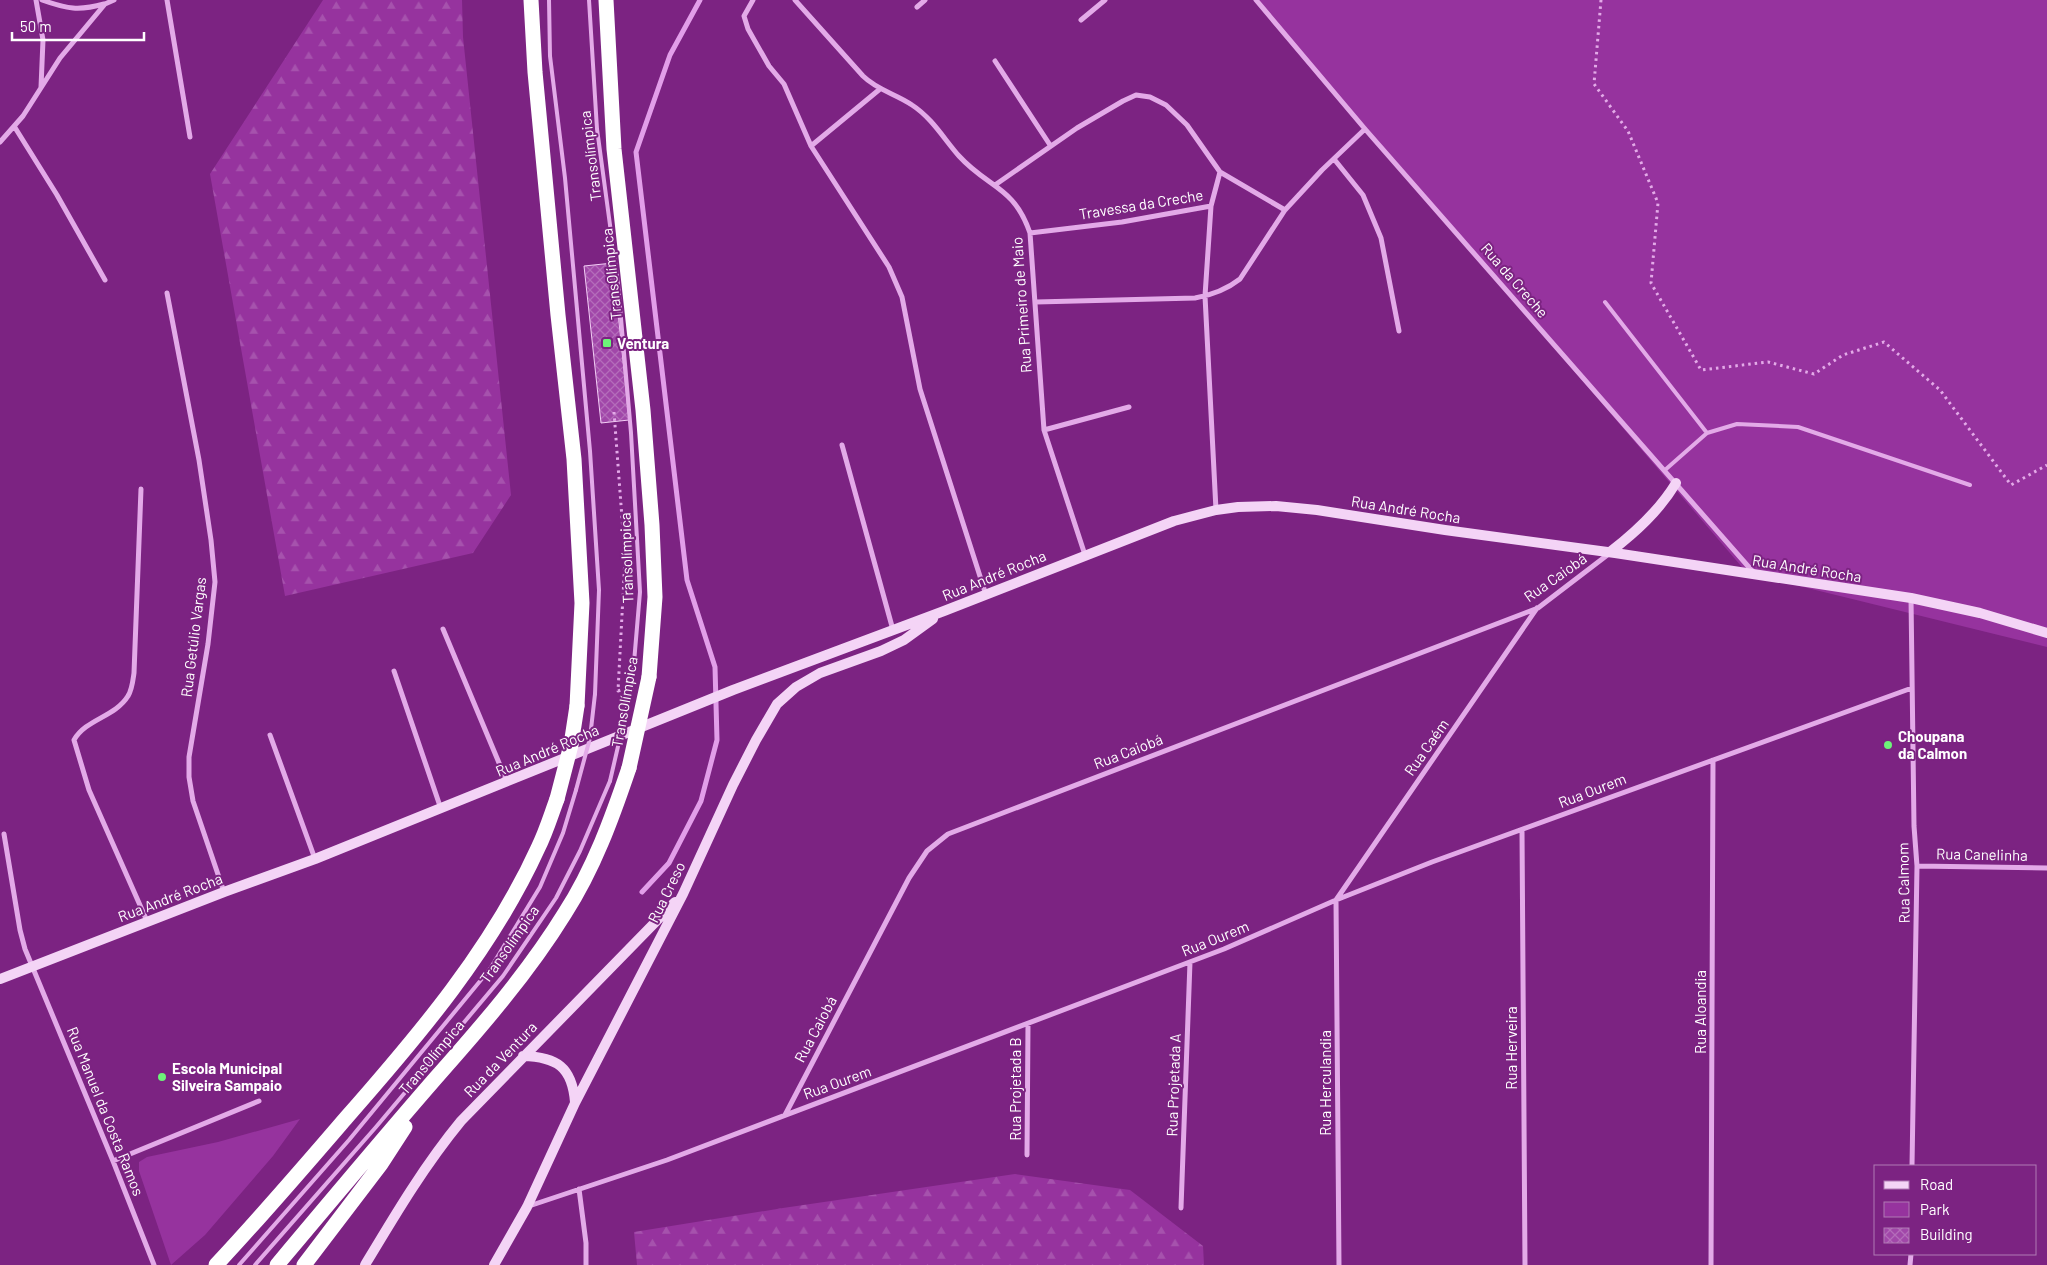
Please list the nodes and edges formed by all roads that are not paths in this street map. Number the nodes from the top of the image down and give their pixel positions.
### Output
1 (36, 0) edge
2 (42, 0) edge
3 (114, 0) edge
4 (167, 0) edge
5 (531, 0) edge
6 (548, 0) edge
7 (589, 0) edge
8 (606, 0) edge
9 (753, 0) edge
10 (795, 0) edge
11 (926, 0) edge
12 (1105, 0) edge
13 (1256, 0) edge
14 (106, 2) edge
15 (917, 7) dead end
16 (1081, 20) dead end
17 (995, 61) dead end
18 (41, 87) junction
19 (880, 89) junction
20 (14, 126) junction
21 (1365, 129) junction
22 (190, 137) dead end
23 (0, 142) edge
24 (1050, 145) junction
25 (811, 146) junction
26 (1334, 159) junction
27 (1220, 172) junction
28 (995, 185) junction
29 (1211, 206) junction
30 (1285, 210) junction
31 (1030, 233) junction
32 (105, 280) dead end
33 (167, 293) dead end
34 (1205, 296) junction
35 (1036, 302) junction
36 (1604, 302) dead end
37 (1399, 331) dead end
38 (1129, 407) dead end
39 (1044, 430) junction
40 (1707, 433) junction
41 (842, 445) dead end
42 (1665, 470) junction
43 (1676, 483) junction
44 (1970, 485) dead end
45 (141, 488) dead end
46 (1216, 510) junction
47 (1610, 552) junction
48 (1085, 555) junction
49 (1756, 575) junction
50 (986, 594) junction
51 (1911, 598) junction
52 (1538, 608) junction
53 (944, 611) junction
54 (443, 629) dead end
55 (893, 630) junction
56 (2047, 633) edge
57 (394, 671) dead end
58 (1912, 688) junction
59 (270, 735) dead end
60 (1713, 760) junction
61 (507, 783) junction
62 (441, 809) junction
63 (1522, 831) junction
64 (4, 834) dead end
65 (316, 859) junction
66 (1917, 866) junction
67 (2047, 868) edge
68 (224, 892) junction
69 (683, 894) junction
70 (1336, 900) junction
71 (147, 921) junction
72 (1190, 962) junction
73 (34, 966) junction
74 (0, 979) edge
75 (1028, 1024) junction
76 (523, 1056) junction
77 (435, 1080) junction
78 (259, 1101) dead end
79 (576, 1103) junction
80 (785, 1115) junction
81 (1027, 1155) dead end
82 (113, 1161) junction
83 (1912, 1165) edge
84 (579, 1189) junction
85 (527, 1207) junction
86 (1181, 1208) dead end
87 (154, 1265) edge
88 (216, 1265) edge
89 (239, 1265) edge
90 (255, 1265) edge
91 (277, 1265) edge
92 (304, 1265) edge
93 (365, 1265) edge
94 (494, 1265) edge
95 (586, 1265) edge
96 (1338, 1265) edge
97 (1526, 1265) edge
98 (1711, 1265) edge

1 - 18 street
2 - 14 street
3 - 14 street
4 - 22 street
5 - 88 highway, TransOlímpica, bridge
6 - 89 lane, Transolímpica, bridge
7 - 90 lane, Transolímpica, bridge
8 - 77 highway, TransOlímpica, bridge
9 - 25 street
10 - 19 street, Rua Primeiro de Maio
11 - 15 street
12 - 16 street
13 - 21 street, Rua da Creche
14 - 18 street
17 - 24 street
18 - 20 street
19 - 25 street
19 - 28 street, Rua Primeiro de Maio
20 - 23 street
20 - 32 street
21 - 26 street
21 - 42 street, Rua da Creche
24 - 27 street
24 - 28 street
25 - 50 street
26 - 30 street
26 - 37 street
27 - 29 street, Travessa da Creche
27 - 30 street
28 - 31 street, Rua Primeiro de Maio
29 - 31 street, Travessa da Creche
29 - 34 street
30 - 34 street
31 - 35 street, Rua Primeiro de Maio
33 - 68 street, Rua Getúlio Vargas
34 - 35 street
34 - 46 street
35 - 39 street, Rua Primeiro de Maio
36 - 40 lane
38 - 39 street
39 - 48 street, Rua Primeiro de Maio
40 - 42 lane
40 - 44 lane
41 - 55 street
42 - 43 street, Rua da Creche
43 - 47 main road
43 - 49 street, Rua da Creche
45 - 71 street
46 - 47 main road, Rua André Rocha
46 - 48 main road, Rua André Rocha
47 - 49 main road, Rua André Rocha
47 - 52 street, Rua Caiobá
48 - 50 main road, Rua André Rocha
49 - 51 main road, Rua André Rocha
50 - 53 main road, Rua André Rocha
51 - 56 main road, Rua André Rocha
51 - 58 street, Rua Calmom
52 - 70 street, Rua Caém
52 - 80 street, Rua Caiobá
53 - 55 main road, Rua André Rocha
53 - 69 main road, Rua Creso
54 - 61 street
55 - 61 main road, Rua André Rocha
57 - 62 street
58 - 60 street, Rua Ourem
58 - 66 street, Rua Calmom
59 - 65 street
60 - 63 street, Rua Ourem
60 - 98 street, Rua Aloandia
61 - 62 main road, Rua André Rocha
62 - 65 main road, Rua André Rocha
63 - 70 street, Rua Ourem
63 - 97 street, Rua Herveira
64 - 73 street, Rua Manuel da Costa Ramos
65 - 68 main road, Rua André Rocha
66 - 67 street, Rua Canelinha
66 - 83 street, Rua Calmom
68 - 71 main road, Rua André Rocha
69 - 76 main road, Rua da Ventura
69 - 79 main road, Rua Creso
70 - 72 street, Rua Ourem
70 - 96 street, Rua Herculandia
71 - 73 main road, Rua André Rocha
72 - 75 street, Rua Ourem
72 - 86 street, Rua Projetada A
73 - 74 main road, Rua André Rocha
73 - 82 street, Rua Manuel da Costa Ramos
75 - 80 street, Rua Ourem
75 - 81 street, Rua Projetada B
76 - 79 main road
76 - 93 main road, Rua da Ventura
77 - 91 highway, TransOlímpica
77 - 92 highway
78 - 82 street
79 - 85 main road, Rua Creso
80 - 84 street, Rua Ourem
82 - 87 street, Rua Manuel da Costa Ramos
84 - 85 street, Rua Ourem
84 - 95 street
85 - 94 main road, Rua Creso

